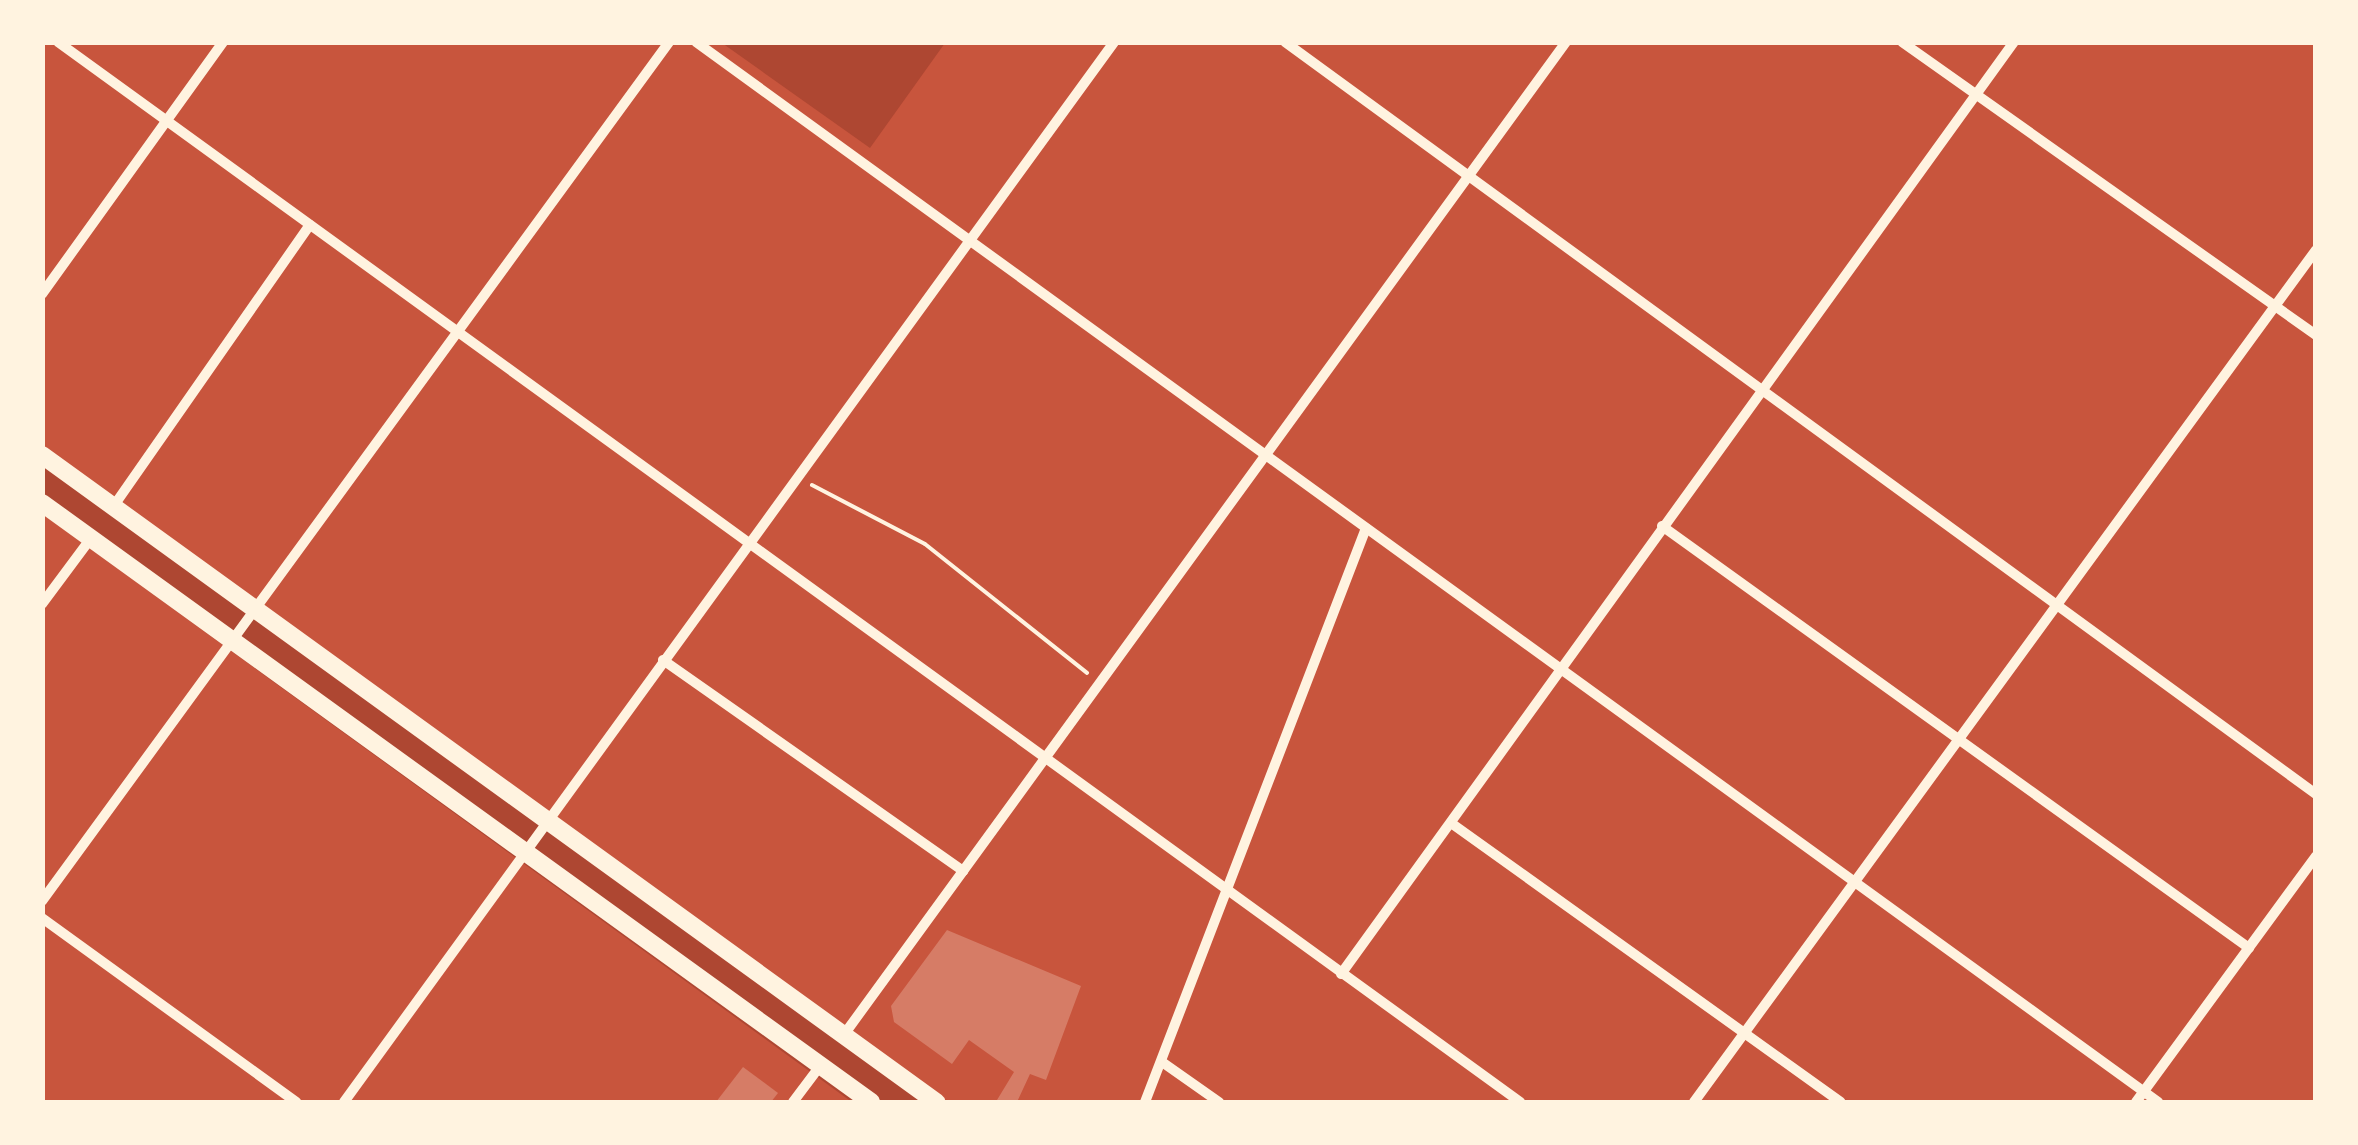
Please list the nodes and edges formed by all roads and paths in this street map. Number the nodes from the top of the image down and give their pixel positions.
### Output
1 (58, 42) edge
2 (223, 42) edge
3 (669, 42) edge
4 (696, 42) edge
5 (1114, 42) edge
6 (1285, 42) edge
7 (1566, 42) edge
8 (1902, 42) edge
9 (2014, 42) edge
10 (1975, 96) junction
11 (165, 122) junction
12 (1470, 175) junction
13 (310, 225) junction
14 (969, 240) junction
15 (2316, 250) edge
16 (42, 294) edge
17 (2276, 306) junction
18 (455, 332) junction
19 (2316, 335) edge
20 (1762, 390) junction
21 (42, 456) edge
22 (1264, 456) junction
23 (796, 477) junction
24 (42, 503) edge
25 (113, 507) junction
26 (1662, 526) junction
27 (1366, 528) junction
28 (91, 538) junction
29 (747, 544) junction
30 (42, 604) edge
31 (2057, 606) junction
32 (254, 609) junction
33 (232, 640) junction
34 (663, 660) junction
35 (1558, 670) junction
36 (1099, 682) junction
37 (1961, 738) junction
38 (1044, 759) junction
39 (2316, 794) edge
40 (547, 821) junction
41 (1451, 824) junction
42 (525, 852) junction
43 (2316, 856) edge
44 (963, 870) junction
45 (1856, 883) junction
46 (1228, 896) junction
47 (42, 902) edge
48 (42, 918) edge
49 (2249, 948) junction
50 (1341, 974) junction
51 (1746, 1035) junction
52 (843, 1036) junction
53 (1162, 1062) junction
54 (820, 1066) junction
55 (2140, 1097) edge
56 (296, 1102) edge
57 (344, 1102) edge
58 (793, 1102) edge
59 (871, 1102) edge
60 (936, 1102) edge
61 (1146, 1102) edge
62 (1220, 1102) edge
63 (1520, 1102) edge
64 (1694, 1102) edge
65 (1840, 1102) edge
66 (2158, 1102) edge

1 - 11 street
2 - 11 street
3 - 18 street
4 - 14 street
5 - 14 street
6 - 12 street
7 - 12 street
8 - 10 street
9 - 10 street
10 - 17 street
10 - 20 street
11 - 13 street
11 - 16 street
12 - 20 street
12 - 22 street
13 - 18 street
13 - 25 street
14 - 22 street
14 - 23 street
15 - 17 street
17 - 19 street
17 - 31 street
18 - 29 street
18 - 32 street
20 - 26 street
20 - 31 street
21 - 25 main road
22 - 27 street
22 - 36 street
23 - 29 street
23 - 36 path
24 - 28 main road
25 - 32 main road
26 - 35 street
26 - 37 street
27 - 35 street
27 - 46 street
28 - 30 street
28 - 33 main road
29 - 34 street
29 - 38 street
31 - 37 street
31 - 39 street
32 - 33 street
32 - 40 main road
33 - 42 main road
33 - 47 street
34 - 40 street
34 - 44 street
35 - 41 street
35 - 45 street
36 - 38 street
37 - 45 street
37 - 49 street
38 - 44 street
38 - 46 street
40 - 42 street
40 - 52 main road
41 - 50 street
41 - 51 street
42 - 54 main road
42 - 57 street
43 - 49 street
44 - 52 street
45 - 51 street
45 - 55 street
46 - 50 street
46 - 53 street
48 - 56 street
49 - 55 street
50 - 63 street
51 - 64 street
51 - 65 street
52 - 60 main road
53 - 61 street
53 - 62 street
54 - 58 street
54 - 59 main road
55 - 66 street

